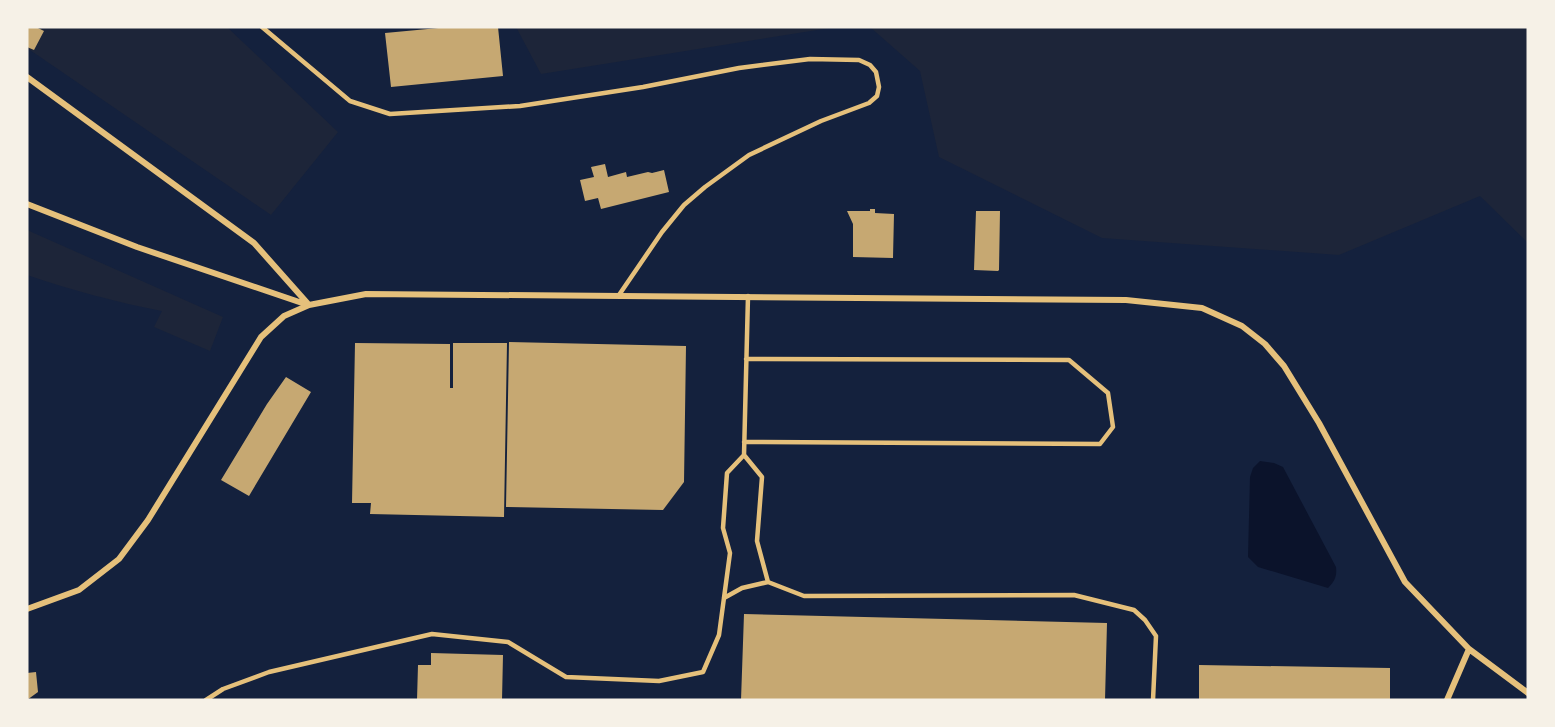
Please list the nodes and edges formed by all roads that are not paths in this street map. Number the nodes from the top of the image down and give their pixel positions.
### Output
1 (262, 27) edge
2 (27, 77) edge
3 (27, 204) edge
4 (620, 295) junction
5 (748, 296) junction
6 (309, 305) junction
7 (746, 359) junction
8 (744, 442) junction
9 (744, 455) junction
10 (768, 582) junction
11 (724, 598) junction
12 (27, 609) edge
13 (1469, 649) junction
14 (1528, 693) edge
15 (206, 700) edge
16 (1153, 700) edge
17 (1447, 700) edge

1 - 4 lane
2 - 6 street
3 - 6 street
4 - 5 street
4 - 6 street
5 - 7 lane
5 - 13 street
6 - 12 street
7 - 8 lane
7 - 8 lane
8 - 9 lane
9 - 10 lane
9 - 11 lane
10 - 11 lane
10 - 16 lane
11 - 15 lane
13 - 14 street
13 - 17 street

